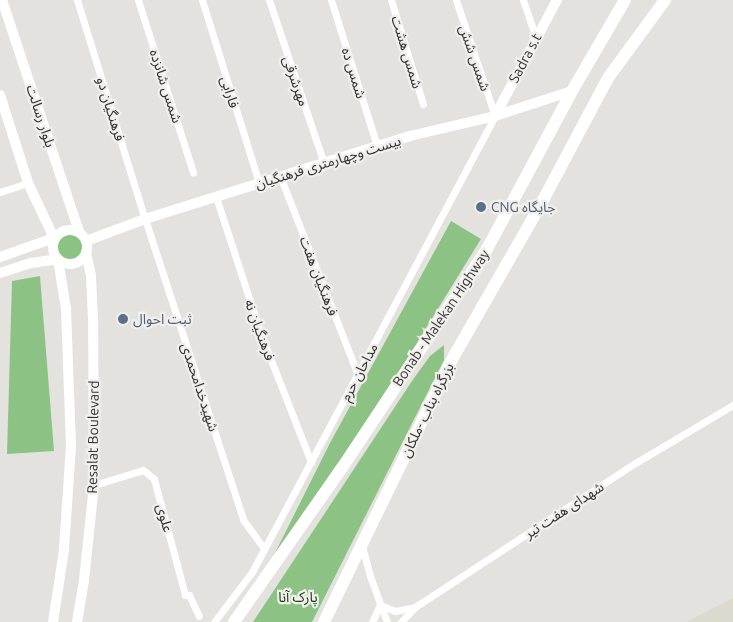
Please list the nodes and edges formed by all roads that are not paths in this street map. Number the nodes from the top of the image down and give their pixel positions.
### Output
1 (2, 0) edge
2 (77, 0) edge
3 (138, 0) edge
4 (202, 0) edge
5 (268, 0) edge
6 (331, 0) edge
7 (391, 0) edge
8 (456, 0) edge
9 (523, 0) edge
10 (557, 0) edge
11 (625, 0) edge
12 (665, 0) edge
13 (536, 37) junction
14 (572, 91) junction
15 (0, 95) edge
16 (423, 104) dead end
17 (495, 116) junction
18 (377, 146) junction
19 (324, 163) junction
20 (193, 172) dead end
21 (280, 176) junction
22 (28, 183) junction
23 (259, 183) junction
24 (0, 192) edge
25 (216, 196) junction
26 (145, 219) junction
27 (79, 232) junction
28 (54, 238) junction
29 (86, 241) junction
30 (86, 252) junction
31 (0, 257) edge
32 (58, 259) junction
33 (0, 273) edge
34 (358, 375) junction
35 (733, 405) edge
36 (311, 462) junction
37 (94, 485) junction
38 (362, 546) junction
39 (264, 549) junction
40 (380, 605) junction
41 (415, 607) junction
42 (198, 616) dead end
43 (54, 622) edge
44 (77, 622) edge
45 (214, 622) edge
46 (234, 622) edge
47 (324, 622) edge
48 (372, 622) edge
49 (387, 622) edge
50 (401, 622) edge

1 - 27 street, بلوار رسالت
2 - 26 street, فرهنگیان دو
3 - 20 street, شمس شانزده
4 - 23 street, فارابی
5 - 19 street, مهرشرقی
6 - 18 street, شمس ده
7 - 16 street, شمس هشت
8 - 17 street, شمس شش
9 - 13 street
10 - 13 street, Sadra s.t
11 - 14 highway, Bonab - Malekan Highway
12 - 38 highway, بزرگراه بناب -ملکان
13 - 17 street, Sadra s.t
14 - 17 street, بیست وچهارمتری فرهنگیان
14 - 46 highway, Bonab - Malekan Highway
15 - 22 street
17 - 18 street, بیست وچهارمتری فرهنگیان
17 - 34 street, مداحان حرم
18 - 19 street, بیست وچهارمتری فرهنگیان
19 - 21 street, بیست وچهارمتری فرهنگیان
21 - 23 street, بیست وچهارمتری فرهنگیان
21 - 34 street, فرهنگیان هفت
22 - 24 street
22 - 28 street
23 - 25 street, بیست وچهارمتری فرهنگیان
25 - 26 street, بیست وچهارمتری فرهنگیان
25 - 36 street, فرهنگیان نه
26 - 29 street, بیست وچهارمتری فرهنگیان
26 - 39 street, شهیدخدامحمدی
27 - 28 street
27 - 29 street
28 - 31 street
28 - 32 street
29 - 30 street
30 - 32 street
30 - 37 street, Resalat Boulevard
32 - 33 street
32 - 43 street, Resalat Boulevard
34 - 36 street, مداحان حرم
35 - 41 street, شهدای هفت تیر
36 - 39 street, مداحان حرم
37 - 42 street, علوی
37 - 44 street, Resalat Boulevard
38 - 40 street
38 - 47 highway, بزرگراه بناب -ملکان
39 - 45 street, مداحان حرم
40 - 41 street
40 - 48 street
40 - 49 street
41 - 50 street, شهدای هفت تیر

